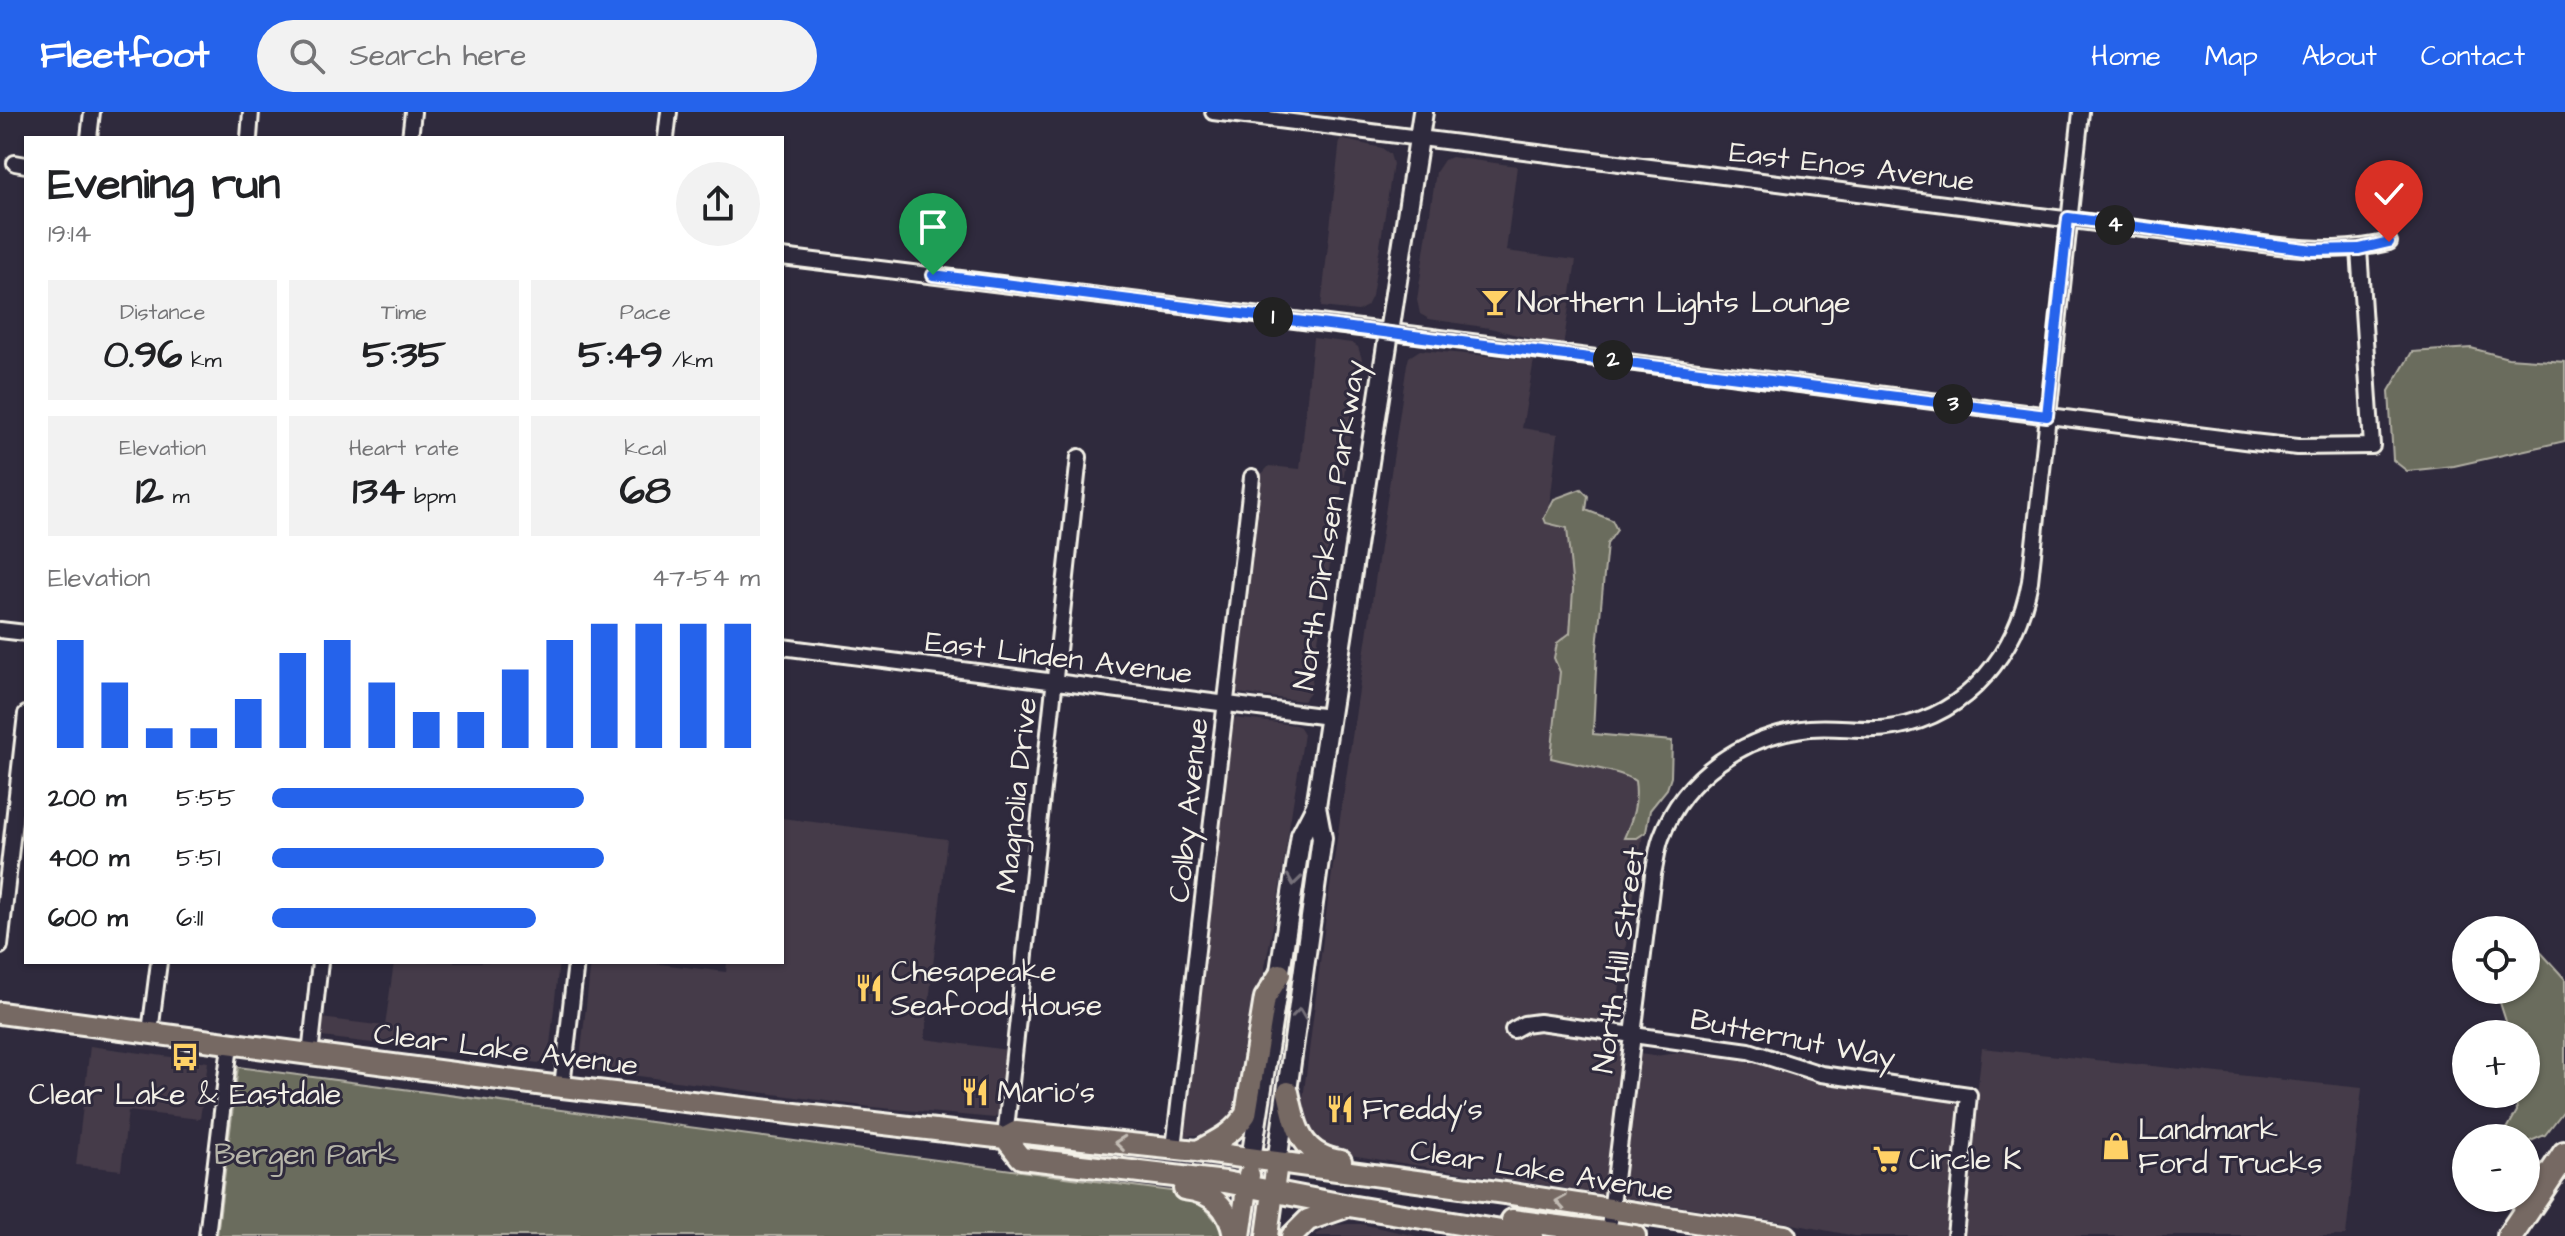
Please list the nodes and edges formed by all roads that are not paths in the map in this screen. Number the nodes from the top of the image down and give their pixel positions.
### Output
1 (92, 112) edge
2 (251, 112) edge
3 (413, 112) edge
4 (669, 112) edge
5 (1213, 112) edge
6 (1423, 112) edge
7 (2081, 112) edge
8 (1239, 114) edge
9 (89, 136) edge
10 (249, 136) edge
11 (410, 136) edge
12 (666, 136) edge
13 (1419, 137) junction
14 (2068, 218) junction
15 (2389, 242) dead end
16 (2359, 249) junction
17 (784, 257) edge
18 (1390, 332) junction
19 (2047, 416) junction
20 (1079, 457) dead end
21 (1252, 477) dead end
22 (0, 630) edge
23 (24, 633) edge
24 (784, 647) edge
25 (1054, 683) junction
26 (1226, 705) junction
27 (1329, 717) junction
28 (24, 732) edge
29 (1316, 806) junction
30 (0, 946) edge
31 (159, 964) edge
32 (320, 964) edge
33 (576, 964) edge
34 (1280, 974) junction
35 (0, 1013) edge
36 (1513, 1030) dead end
37 (150, 1032) junction
38 (1632, 1036) junction
39 (230, 1045) junction
40 (310, 1055) junction
41 (562, 1087) junction
42 (1288, 1092) junction
43 (1005, 1138) junction
44 (1174, 1148) junction
45 (1197, 1151) junction
46 (2565, 1154) edge
47 (1251, 1159) junction
48 (1277, 1163) junction
49 (1074, 1165) junction
50 (1247, 1186) junction
51 (1272, 1192) junction
52 (1512, 1194) junction
53 (1349, 1206) junction
54 (1611, 1210) junction
55 (1420, 1218) junction
56 (1608, 1234) edge
57 (207, 1236) edge
58 (1237, 1236) edge
59 (1267, 1236) edge
60 (1292, 1236) edge
61 (1532, 1236) edge
62 (1635, 1236) edge
63 (1785, 1236) edge
64 (1955, 1236) edge
65 (2510, 1236) edge

1 - 9 street
2 - 10 street
3 - 11 street
4 - 12 street
5 - 8 street, East Enos Avenue
6 - 13 main road, North Dirksen Parkway
7 - 14 street, North Hill Street
8 - 13 street, East Enos Avenue
13 - 14 street, East Enos Avenue
13 - 18 main road, North Dirksen Parkway
14 - 16 street, East Enos Avenue
14 - 19 street, North Hill Street
15 - 16 street, East Enos Avenue
16 - 19 street
17 - 18 street
18 - 19 street
18 - 27 main road, North Dirksen Parkway
19 - 38 street, North Hill Street
20 - 25 street, Magnolia Drive
21 - 26 street, Colby Avenue
22 - 23 street
24 - 25 street, East Linden Avenue
25 - 26 street, East Linden Avenue
25 - 43 street, Magnolia Drive
26 - 27 street, East Linden Avenue
26 - 44 street, Colby Avenue
27 - 29 main road, North Dirksen Parkway
28 - 30 street
29 -> 34 main road, North Dirksen Parkway
42 -> 29 main road, North Dirksen Parkway
31 - 37 street
32 - 40 street
33 - 41 street
34 - 45 main road
34 - 47 main road, North Dirksen Parkway
35 - 37 main road, Clear Lake Avenue
36 - 38 street, Butternut Way
37 - 39 main road, Clear Lake Avenue
38 - 54 street, North Hill Street
38 - 64 street, Butternut Way
39 - 40 main road, Clear Lake Avenue
39 - 57 street
40 - 41 main road, Clear Lake Avenue
41 - 43 main road, Clear Lake Avenue
42 - 48 main road, North Dirksen Parkway
42 - 52 main road
44 -> 43 main road, Clear Lake Avenue
43 - 49 main road, Clear Lake Avenue
44 - 45 main road, Clear Lake Avenue
45 - 47 main road, Clear Lake Avenue
46 - 65 highway
47 - 48 main road, Clear Lake Avenue
47 - 50 main road, North Dirksen Parkway
48 - 51 main road
48 - 52 main road, Clear Lake Avenue
49 - 50 main road, Clear Lake Avenue
49 - 58 main road
50 - 51 main road, Clear Lake Avenue
50 - 58 main road, North Dirksen Parkway
51 - 53 main road, Clear Lake Avenue
51 - 59 main road
54 -> 52 main road, Clear Lake Avenue
53 - 55 main road, Clear Lake Avenue
53 - 60 main road
54 - 56 street, North Hill Street
54 - 63 main road, Clear Lake Avenue
55 - 56 main road
55 - 61 main road, Clear Lake Avenue
56 - 62 main road

